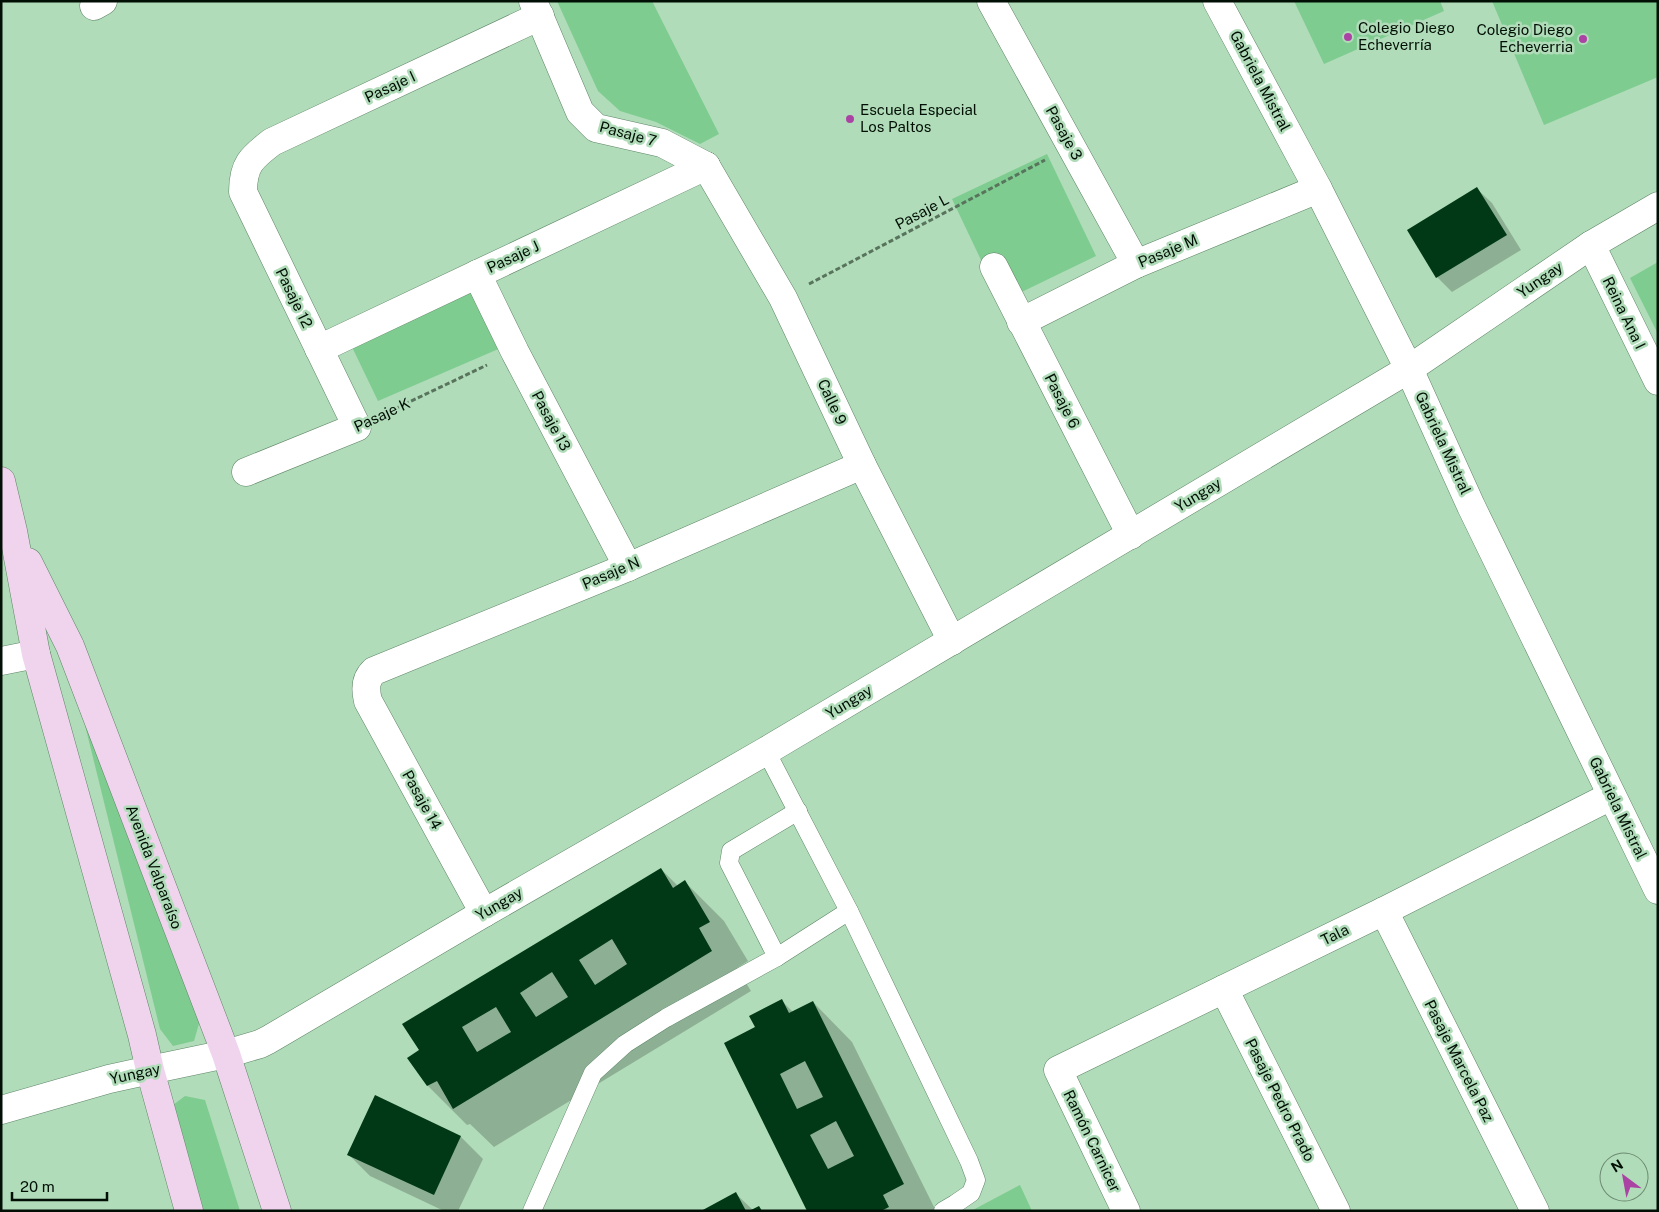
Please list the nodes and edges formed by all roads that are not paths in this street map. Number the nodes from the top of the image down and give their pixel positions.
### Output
1 (991, 1) edge
2 (1218, 1) edge
3 (537, 9) edge
4 (246, 166) joint
5 (706, 166) junction
6 (1318, 189) junction
7 (1658, 206) edge
8 (1591, 246) junction
9 (1136, 264) junction
10 (994, 267) dead end
11 (477, 274) junction
12 (1021, 322) junction
13 (319, 349) junction
14 (1409, 369) junction
15 (1658, 381) edge
16 (357, 428) joint
17 (862, 465) junction
18 (246, 472) dead end
19 (1, 481) edge
20 (13, 531) junction
21 (1131, 535) junction
22 (628, 566) junction
23 (952, 641) junction
24 (36, 654) junction
25 (1, 661) edge
26 (366, 685) joint
27 (766, 751) junction
28 (1611, 796) junction
29 (798, 812) junction
30 (1658, 890) edge
31 (849, 911) junction
32 (1384, 911) junction
33 (484, 913) junction
34 (777, 957) junction
35 (1224, 989) junction
36 (226, 1054) junction
37 (150, 1070) junction
38 (1058, 1070) joint
39 (1, 1110) edge
40 (189, 1211) edge
41 (277, 1211) edge
42 (532, 1211) edge
43 (943, 1211) edge
44 (1126, 1211) edge
45 (1336, 1211) edge
46 (1535, 1211) edge

1 - 9 street, Pasaje 3
2 - 6 street, Gabriela Mistral
3 - 4 street, Pasaje I
3 - 5 street, Pasaje 7
4 - 13 street, Pasaje 12
5 - 11 street, Pasaje J
5 - 17 street, Calle 9
6 - 9 street, Pasaje M
6 - 14 street, Gabriela Mistral
7 - 8 street, Yungay
8 - 14 street, Yungay
8 - 15 street, Reina Ana I
9 - 12 street, Pasaje M
10 - 12 street, Pasaje 6
11 - 13 street, Pasaje J
11 - 22 street, Pasaje 13
12 - 21 street, Pasaje 6
13 - 16 street, Pasaje 12
14 - 21 street, Yungay
14 - 28 street, Gabriela Mistral
16 - 18 street, Pasaje K
17 - 22 street, Pasaje N
17 - 23 street, Calle 9
19 - 20 main road, Avenida Valparaíso
20 - 24 main road, Avenida Valparaíso
20 - 36 main road, Avenida Valparaíso
21 - 23 street, Yungay
22 - 26 street, Pasaje N
23 - 27 street, Yungay
24 - 25 street
24 - 37 main road, Avenida Valparaíso
26 - 33 street, Pasaje 14
27 - 29 lane
27 - 33 street, Yungay
28 - 30 street, Gabriela Mistral
28 - 32 street, Tala
29 - 31 lane
29 - 34 lane
31 - 34 lane
31 - 43 lane
32 - 35 street, Tala
32 - 46 street, Pasaje Marcela Paz
33 - 36 street, Yungay
34 - 42 lane
35 - 38 street, Tala
35 - 45 street, Pasaje Pedro Prado
36 - 37 street, Yungay
36 - 41 main road, Avenida Valparaíso
37 - 39 street, Yungay
37 - 40 main road, Avenida Valparaíso
38 - 44 street, Ramón Carnicer

